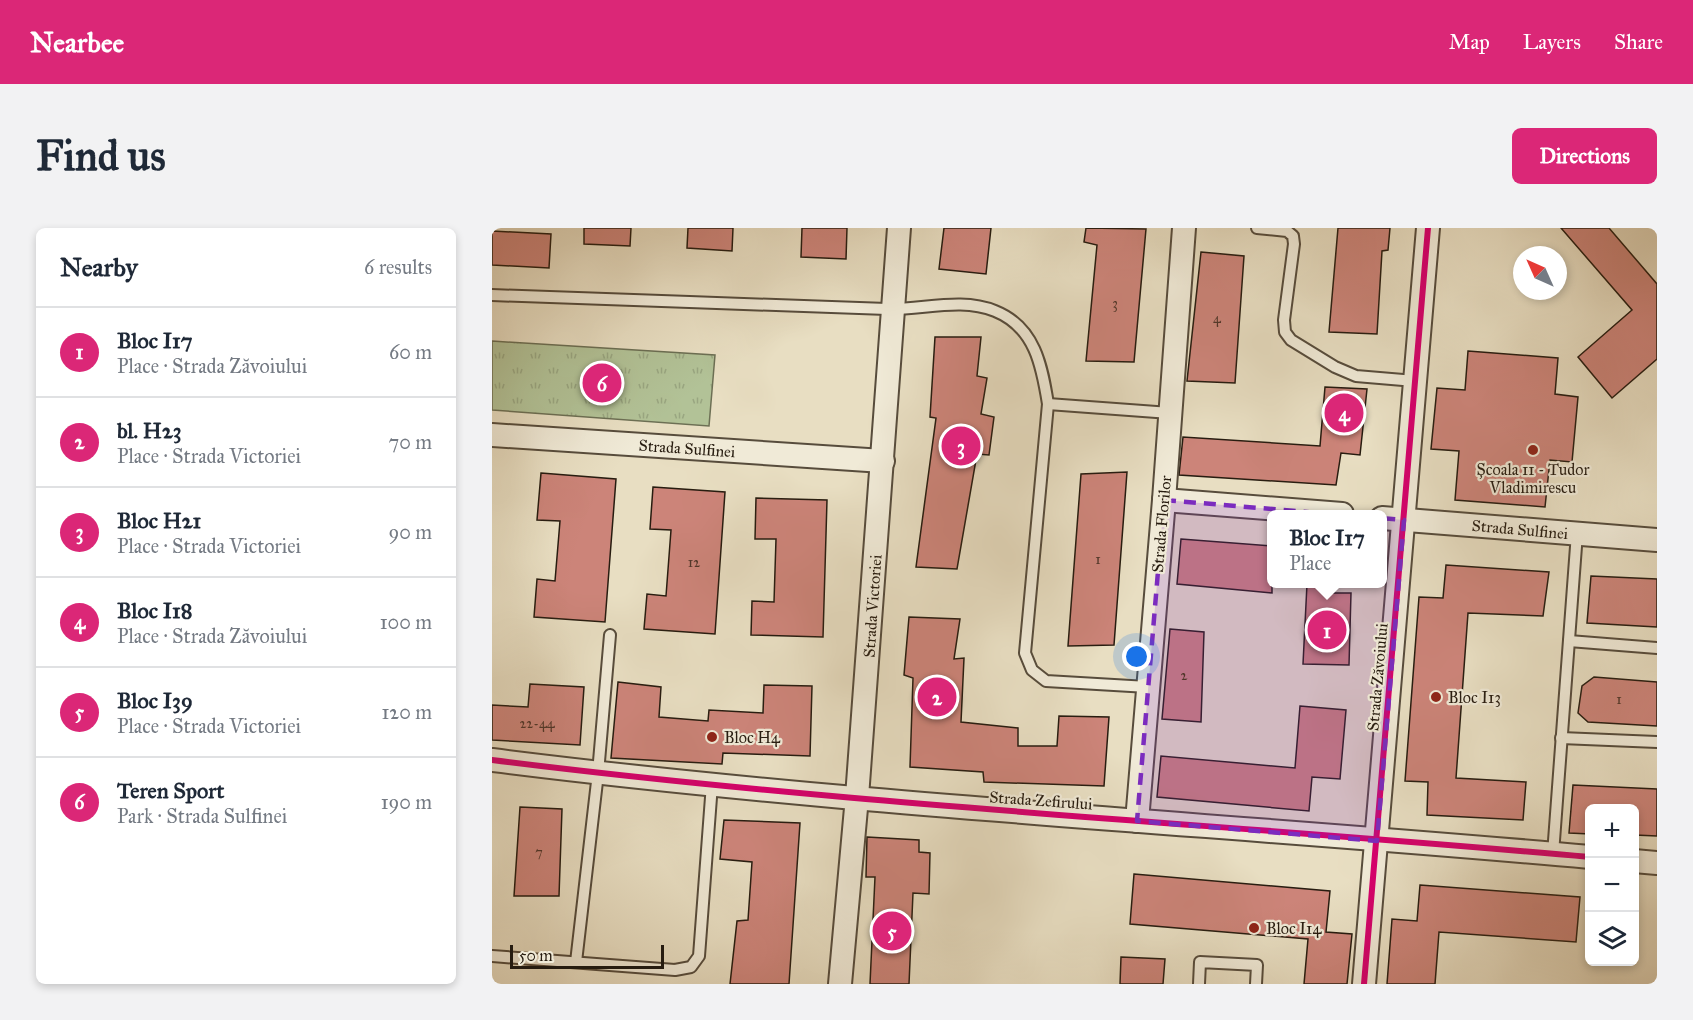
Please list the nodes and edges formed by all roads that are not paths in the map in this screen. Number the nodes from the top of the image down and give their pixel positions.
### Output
1 (899, 228) edge
2 (1184, 228) edge
3 (1257, 228) edge
4 (1428, 228) edge
5 (492, 295) edge
6 (893, 309) junction
7 (1415, 381) junction
8 (1048, 404) junction
9 (1170, 413) junction
10 (492, 435) edge
11 (883, 461) junction
12 (1164, 500) junction
13 (1291, 510) edge
14 (1393, 519) edge
15 (1577, 534) junction
16 (1657, 540) edge
17 (610, 635) dead end
18 (1569, 641) junction
19 (1657, 648) edge
20 (1148, 687) junction
21 (1561, 738) junction
22 (1657, 742) edge
23 (492, 760) edge
24 (598, 773) junction
25 (712, 784) junction
26 (857, 797) junction
27 (1137, 820) junction
28 (1377, 841) junction
29 (1553, 854) junction
30 (1585, 857) edge
31 (1639, 861) edge
32 (1657, 863) edge
33 (492, 956) edge
34 (576, 962) junction
35 (840, 984) edge
36 (1199, 984) edge
37 (1256, 984) edge
38 (1364, 984) edge

1 - 6 street, Strada Victoriei
2 - 9 street, Strada Florilor
3 - 7 lane
4 - 7 street, Strada Zăvoiului
5 - 6 lane
6 - 8 lane
6 - 11 street, Strada Victoriei
7 - 14 street, Strada Zăvoiului
8 - 9 lane
8 - 20 lane
9 - 12 street, Strada Florilor
10 - 11 street, Strada Sulfinei
11 - 26 street, Strada Victoriei
12 - 13 street
12 - 20 street, Strada Florilor
14 - 15 street, Strada Sulfinei
14 - 28 street, Strada Zăvoiului
15 - 16 street, Strada Sulfinei
15 - 18 lane
17 - 24 lane
18 - 19 lane
18 - 21 lane
20 - 27 street, Strada Florilor
21 - 22 lane
21 - 29 lane
23 - 24 street, Strada Zefirului
24 - 25 street, Strada Zefirului
24 - 34 lane
25 - 26 street, Strada Zefirului
25 - 34 lane
26 - 27 street, Strada Zefirului
26 - 35 street, Strada Victoriei
27 - 28 street, Strada Zefirului
28 - 29 street, Strada Zefirului
28 - 38 street, Strada Zăvoiului
29 - 30 street, Strada Zefirului
31 - 32 street
33 - 34 lane
36 - 37 lane

